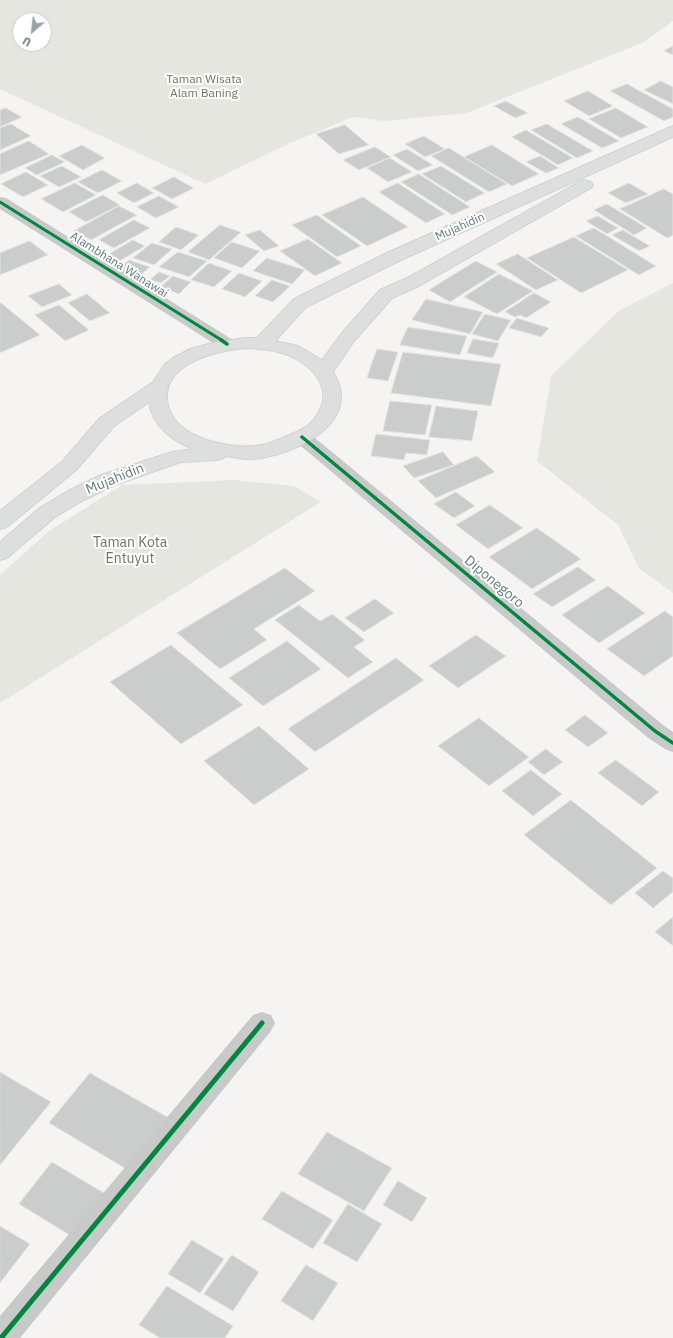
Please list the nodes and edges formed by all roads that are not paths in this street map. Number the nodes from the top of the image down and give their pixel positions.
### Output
1 (673, 131) edge
2 (673, 145) edge
3 (0, 202) edge
4 (227, 344) junction
5 (262, 344) junction
6 (324, 372) junction
7 (159, 386) junction
8 (302, 437) junction
9 (248, 453) junction
10 (0, 522) edge
11 (0, 553) edge
12 (673, 744) edge
13 (262, 1023) dead end
14 (1, 1338) edge

1 - 5 main road, Mujahidin
2 - 6 main road, Mujahidin
3 - 4 street, Alambhana Wanawai
4 - 5 main road
4 - 7 main road
5 - 6 main road
6 - 8 main road
7 - 9 main road
7 - 10 main road
8 - 9 main road
8 - 12 street, Diponegoro
9 - 11 main road, Mujahidin
13 - 14 street

